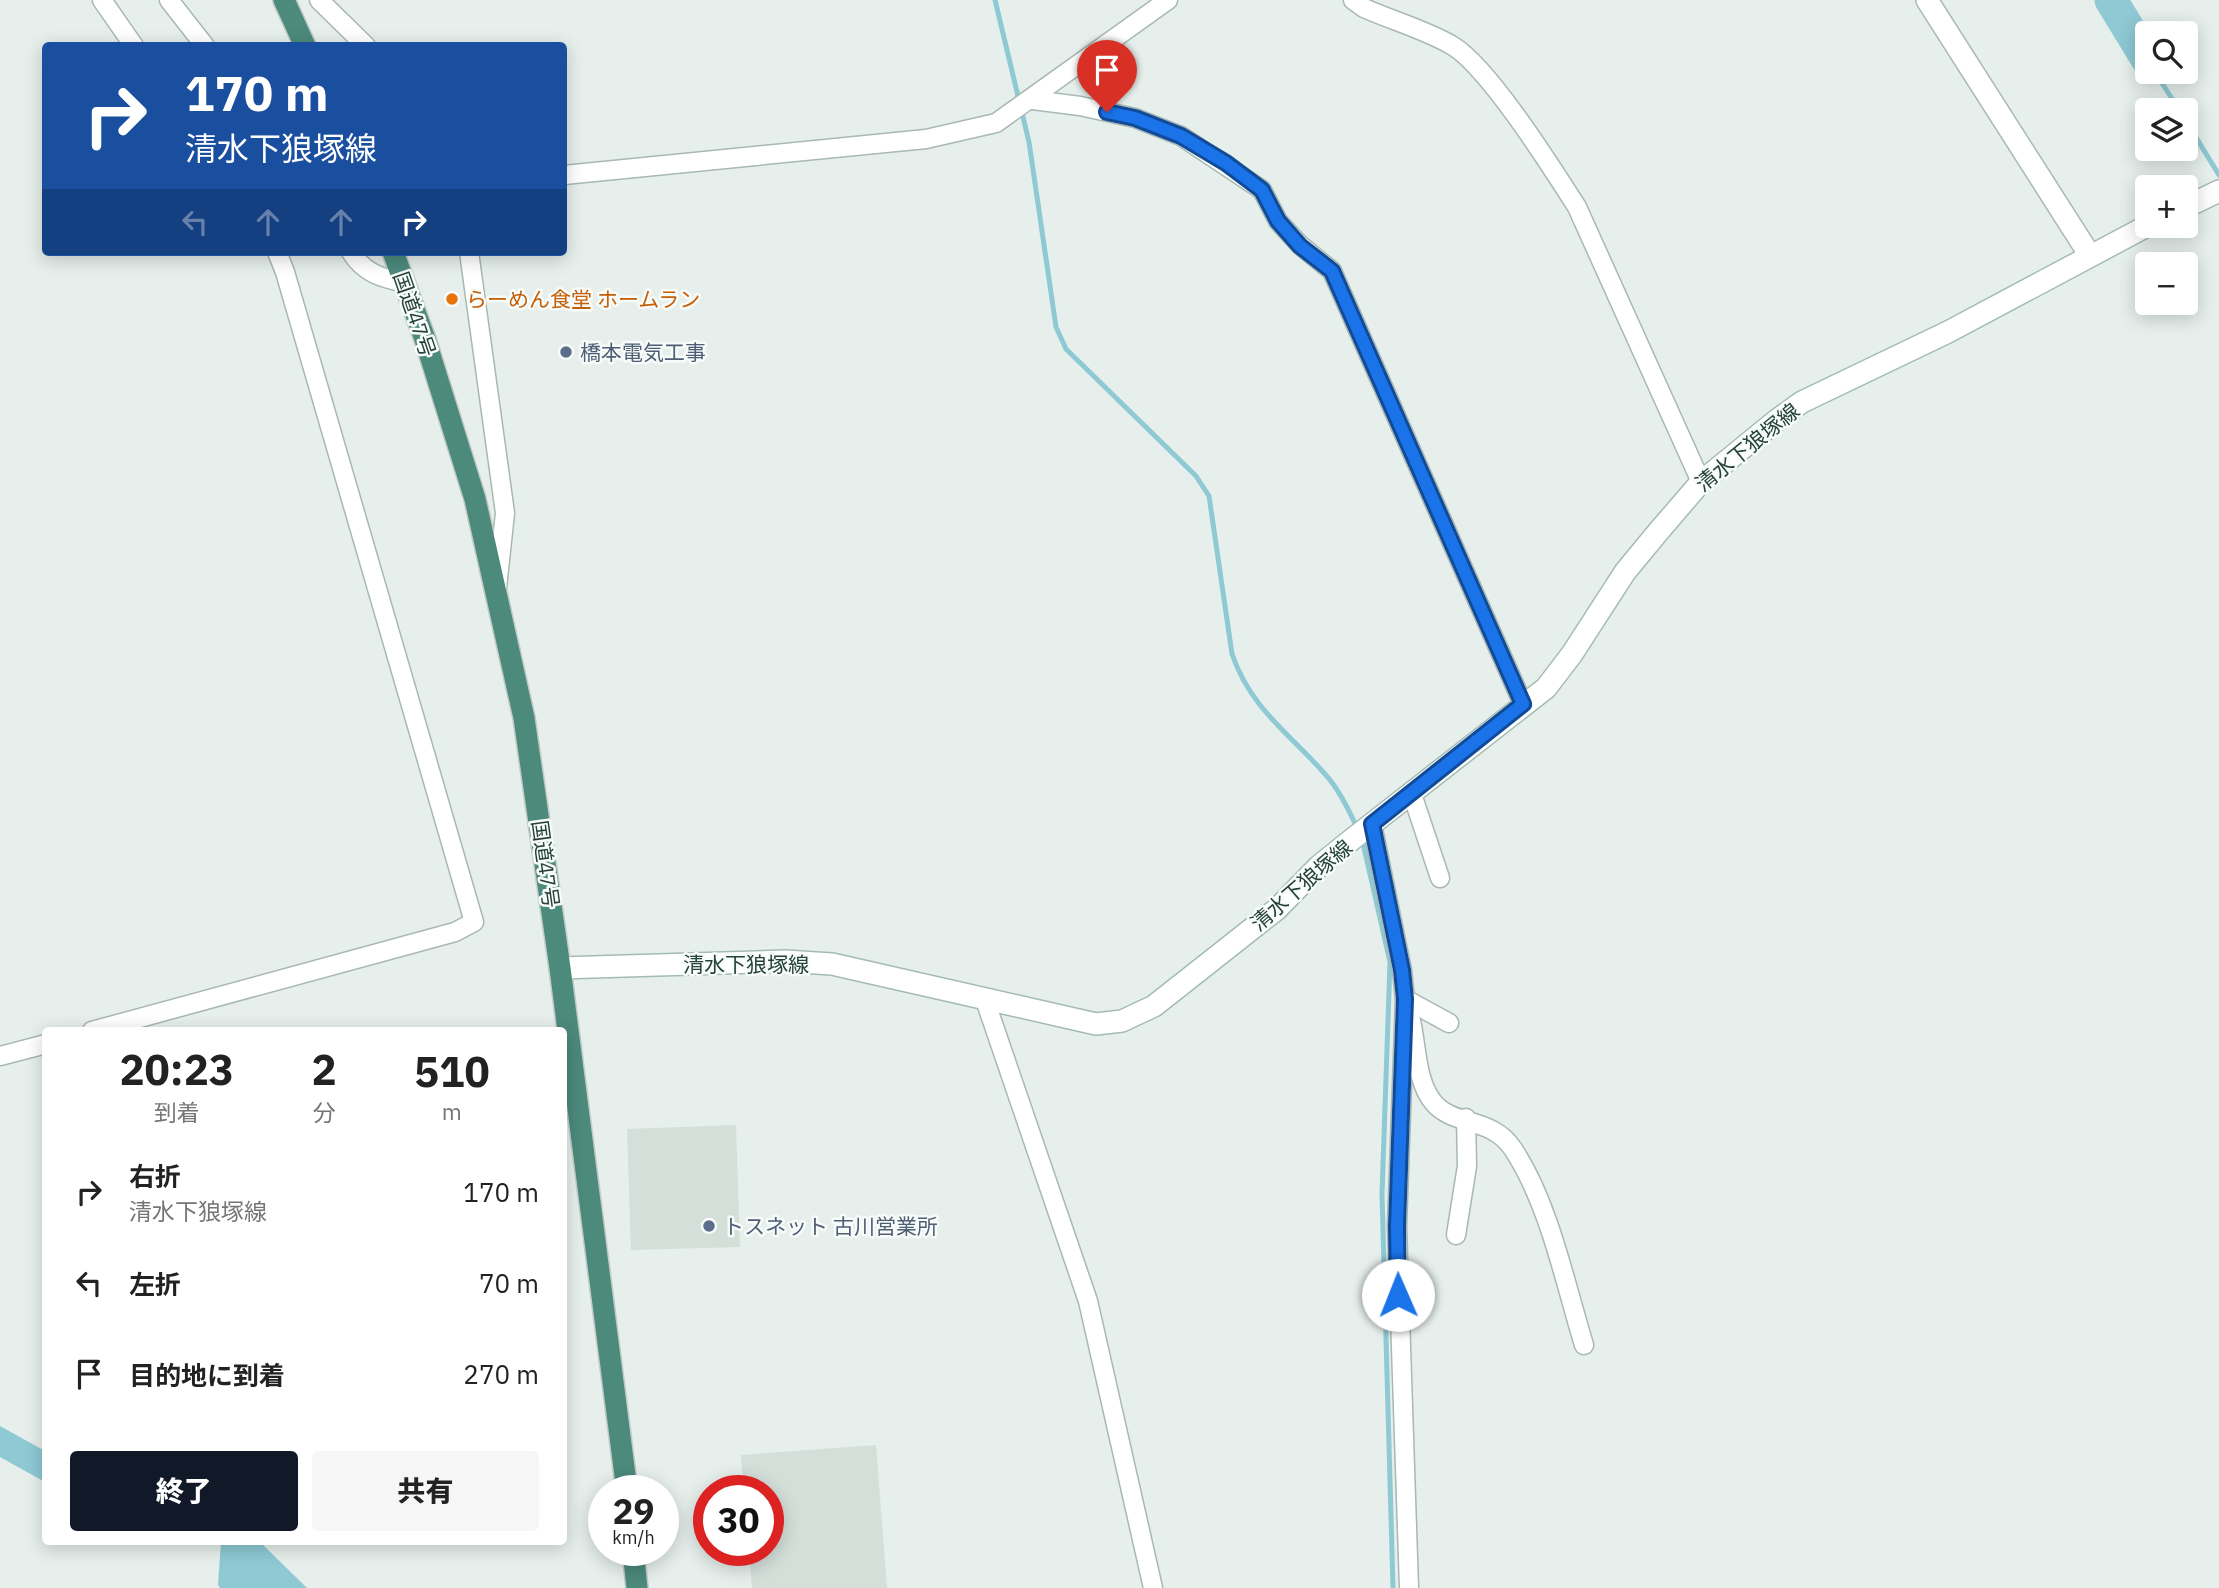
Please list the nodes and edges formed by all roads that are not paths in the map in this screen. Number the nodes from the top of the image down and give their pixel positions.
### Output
1 (102, 0) edge
2 (169, 0) edge
3 (284, 0) edge
4 (319, 0) edge
5 (1168, 0) edge
6 (1353, 0) edge
7 (1927, 0) edge
8 (131, 42) edge
9 (202, 42) edge
10 (303, 42) edge
11 (362, 42) edge
12 (1025, 105) junction
13 (567, 175) edge
14 (2218, 191) edge
15 (2198, 201) edge
16 (2135, 232) edge
17 (2089, 254) junction
18 (279, 256) edge
19 (353, 256) edge
20 (394, 256) edge
21 (470, 256) edge
22 (405, 284) junction
23 (1701, 482) junction
24 (496, 593) junction
25 (1523, 704) junction
26 (1412, 794) junction
27 (1363, 831) junction
28 (1440, 878) dead end
29 (561, 968) junction
30 (1405, 999) junction
31 (985, 1000) junction
32 (1449, 1023) dead end
33 (106, 1027) edge
34 (42, 1045) edge
35 (0, 1056) edge
36 (1466, 1118) junction
37 (1456, 1235) dead end
38 (1584, 1345) dead end
39 (624, 1475) edge
40 (635, 1566) edge
41 (637, 1588) edge
42 (1153, 1588) edge
43 (1409, 1588) edge

1 - 8 street
2 - 9 street
3 - 10 highway
4 - 11 street
5 - 12 street
6 - 23 street
7 - 17 main road
12 - 13 street
12 - 25 street
14 - 15 main road
16 - 17 main road, 清水下狼塚線
17 - 23 main road, 清水下狼塚線
18 - 33 street
19 - 22 street
20 - 22 highway, 国道47号
21 - 24 street
22 - 24 highway, 国道47号
23 - 25 main road, 清水下狼塚線
24 - 29 highway, 国道47号
25 - 26 main road, 清水下狼塚線
26 - 27 main road, 清水下狼塚線
26 - 28 street
27 - 30 street
27 - 31 main road, 清水下狼塚線
29 - 31 main road, 清水下狼塚線
29 - 39 highway, 国道47号
30 - 32 street
30 - 36 street
30 - 43 street
31 - 42 street
34 - 35 street
36 - 37 street
36 - 38 street
40 - 41 highway

